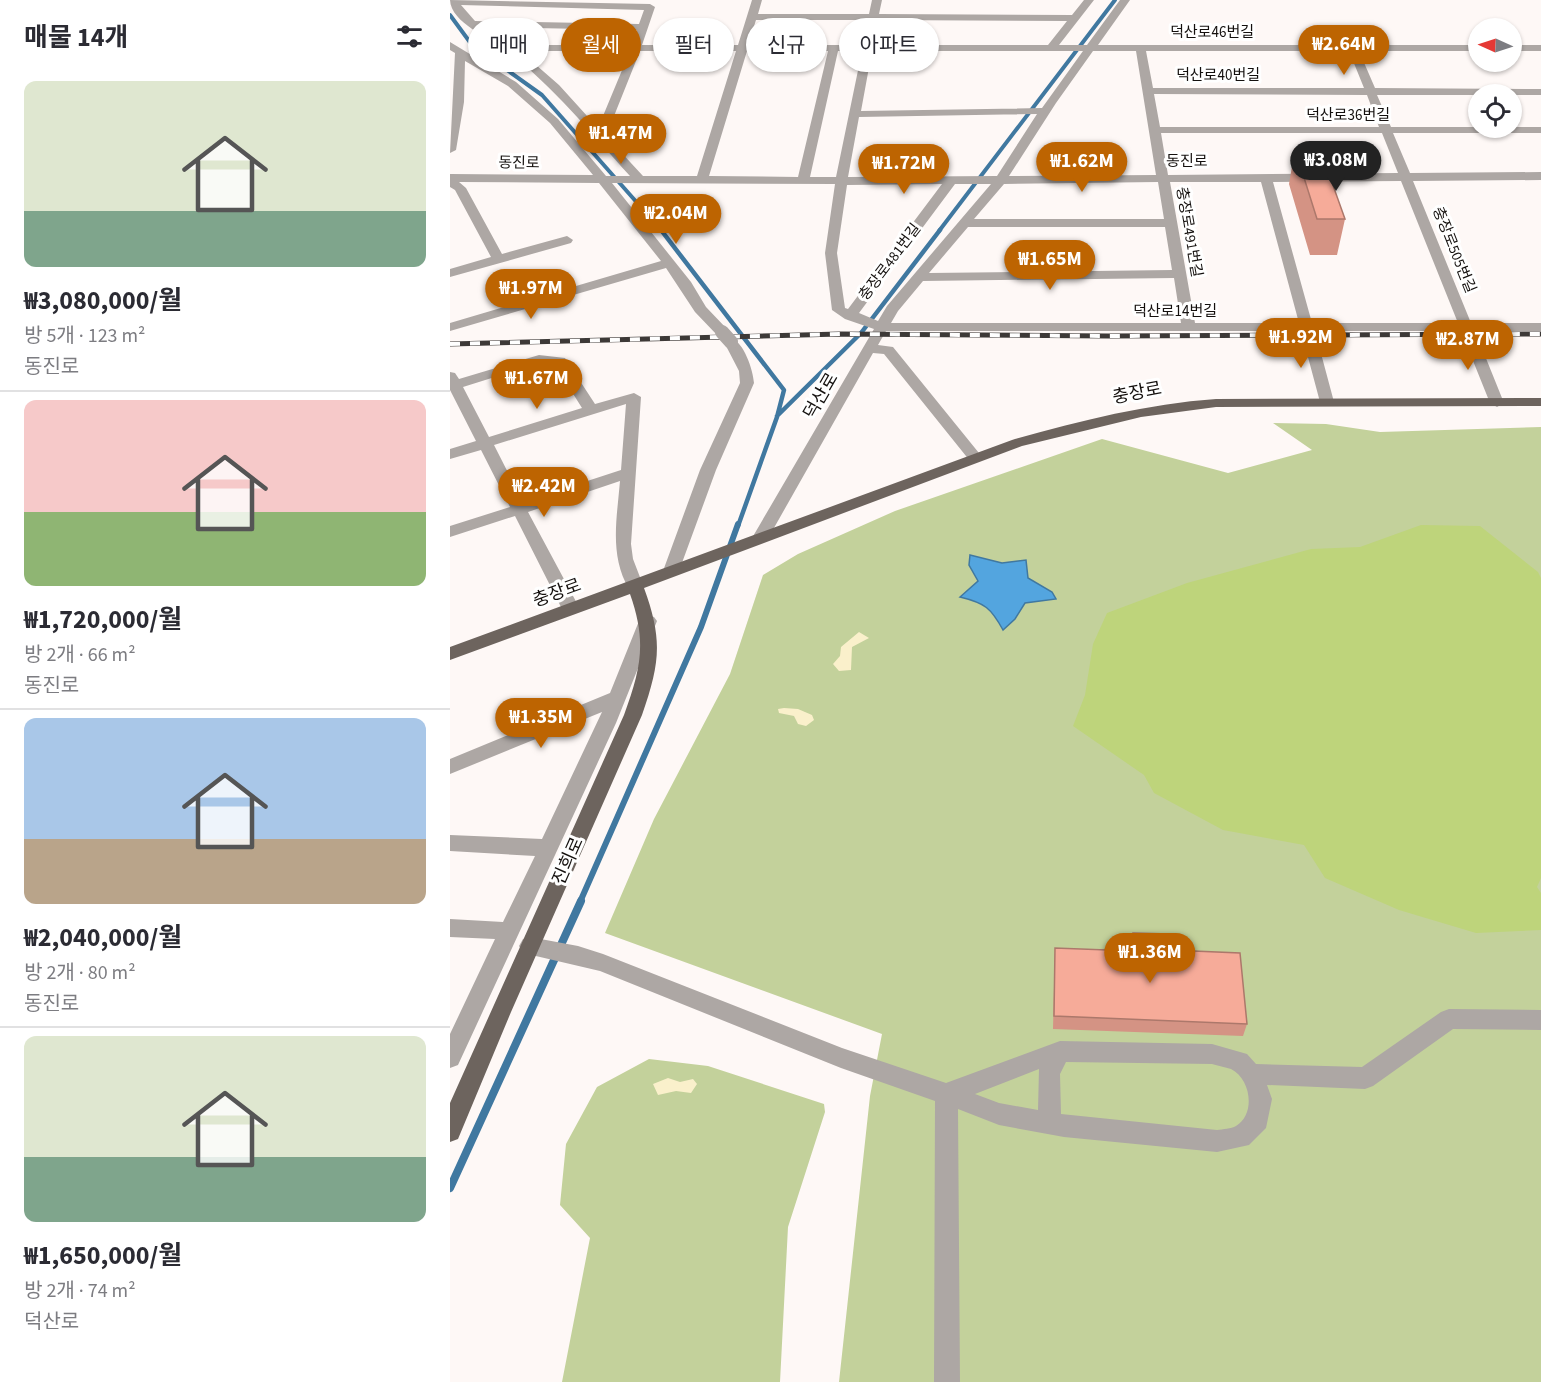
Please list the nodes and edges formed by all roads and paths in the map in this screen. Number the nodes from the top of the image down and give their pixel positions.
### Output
1 (757, 0) edge
2 (877, 0) edge
3 (1089, 0) edge
4 (1125, 0) edge
5 (453, 1) edge
6 (501, 1) edge
7 (560, 2) edge
8 (752, 16) junction
9 (874, 17) junction
10 (1076, 18) junction
11 (468, 21) edge
12 (549, 25) edge
13 (644, 27) junction
14 (641, 35) edge
15 (1052, 47) junction
16 (1090, 47) junction
17 (1140, 47) junction
18 (455, 48) edge
19 (641, 48) edge
20 (742, 48) junction
21 (834, 48) junction
22 (839, 48) edge
23 (939, 48) edge
24 (1353, 48) junction
25 (1468, 48) edge
26 (1522, 48) edge
27 (1541, 48) edge
28 (538, 72) edge
29 (626, 72) edge
30 (863, 72) edge
31 (1148, 90) junction
32 (1371, 91) junction
33 (1541, 92) edge
34 (1046, 111) junction
35 (854, 114) junction
36 (1154, 130) junction
37 (1387, 130) junction
38 (1541, 130) edge
39 (601, 135) junction
40 (450, 150) edge
41 (1541, 176) edge
42 (1266, 177) junction
43 (1406, 177) junction
44 (1001, 178) junction
45 (1163, 178) junction
46 (952, 179) junction
47 (450, 180) edge
48 (602, 180) junction
49 (640, 180) junction
50 (702, 180) junction
51 (841, 180) junction
52 (803, 181) junction
53 (964, 223) junction
54 (1171, 223) junction
55 (567, 240) dead end
56 (499, 260) junction
57 (663, 265) dead end
58 (450, 273) edge
59 (1180, 274) junction
60 (919, 277) junction
61 (850, 316) junction
62 (1305, 326) junction
63 (450, 327) edge
64 (882, 327) junction
65 (1467, 327) junction
66 (1541, 327) edge
67 (1190, 328) junction
68 (869, 349) junction
69 (451, 382) edge
70 (1327, 402) junction
71 (1497, 402) junction
72 (1541, 402) edge
73 (591, 410) junction
74 (485, 443) junction
75 (450, 454) edge
76 (975, 458) junction
77 (628, 473) junction
78 (519, 509) junction
79 (450, 532) edge
80 (760, 538) junction
81 (675, 570) junction
82 (635, 585) junction
83 (571, 609) junction
84 (648, 621) junction
85 (450, 654) edge
86 (617, 698) junction
87 (450, 767) edge
88 (450, 843) edge
89 (548, 848) junction
90 (450, 928) edge
91 (510, 932) junction
92 (536, 947) junction
93 (459, 1020) edge
94 (1541, 1020) edge
95 (1060, 1051) junction
96 (450, 1058) edge
97 (1251, 1074) junction
98 (946, 1094) junction
99 (1049, 1123) junction
100 (450, 1131) edge
101 (947, 1382) edge

1 - 8 street
2 - 9 street
3 - 10 street
4 - 16 street, 덕산로
5 - 6 street
5 - 11 street
6 - 7 street
7 - 13 street
8 - 9 street
8 - 20 street
9 - 10 street
10 - 15 street
12 - 13 street
13 - 14 street
15 - 16 street, 덕산로46번길
15 - 23 street, 덕산로46번길
16 - 17 street, 덕산로46번길
16 - 34 street, 덕산로
17 - 24 street, 덕산로46번길
17 - 31 street, 충장로491번길
18 - 40 street
18 - 48 street
19 - 20 street, 덕산로46번길
20 - 21 street, 덕산로46번길
20 - 50 street
21 - 22 street, 덕산로46번길
21 - 52 street
24 - 25 street, 덕산로46번길
24 - 32 street, 충장로505번길
26 - 27 street
28 - 39 street
29 - 39 street
30 - 35 street
31 - 32 street, 덕산로40번길
31 - 36 street, 충장로491번길
32 - 33 street, 덕산로40번길
32 - 37 street, 충장로505번길
34 - 35 street
34 - 44 street, 덕산로
35 - 51 street
36 - 37 street, 덕산로36번길
36 - 45 street, 충장로491번길
37 - 38 street, 덕산로36번길
37 - 43 street, 충장로505번길
39 - 49 street
41 - 43 street, 동진로
42 - 43 street, 동진로
42 - 45 street, 동진로
42 - 62 street
43 - 65 street, 충장로505번길
44 - 45 street, 동진로
44 - 46 street, 동진로
44 - 53 street, 덕산로
45 - 54 street, 충장로491번길
46 - 51 street, 동진로
46 - 61 street, 충장로481번길
47 - 48 street, 동진로
47 - 56 street
48 - 49 street, 동진로
48 - 81 street
49 - 50 street, 동진로
50 - 52 street, 동진로
51 - 52 street, 동진로
51 - 61 street, 충장로481번길
53 - 54 street
53 - 60 street, 덕산로
54 - 59 street, 충장로491번길
55 - 56 street
56 - 58 street
57 - 63 street
59 - 60 street
59 - 67 street, 충장로491번길
60 - 64 street, 덕산로
61 - 64 street, 충장로481번길
62 - 65 street, 덕산로14번길
62 - 67 street, 덕산로14번길
62 - 70 street
64 - 67 street, 덕산로14번길
64 - 68 street, 덕산로
65 - 66 street, 덕산로14번길
65 - 71 street, 충장로505번길
68 - 76 street
68 - 80 street, 덕산로
69 - 73 street
69 - 74 street
70 - 71 main road, 충장로
70 - 76 main road, 충장로
71 - 72 main road, 충장로
73 - 74 street
73 - 77 street
74 - 75 street
74 - 78 street
76 - 80 main road, 충장로
77 - 78 street
77 - 82 street
78 - 79 street
78 - 83 street
80 - 81 main road, 충장로
81 - 82 main road, 충장로
82 - 83 main road, 충장로
82 - 84 main road, 진희로
83 - 85 main road, 충장로
84 - 86 street
84 - 92 main road, 진희로
86 - 87 street
86 - 89 street
88 - 89 street
89 - 91 street
90 - 91 street
91 - 93 street
92 - 98 street
92 - 100 main road, 진희로
93 - 96 street
94 - 97 street
95 - 97 street
95 - 98 street
95 - 99 street
97 - 99 street
98 - 99 street
98 - 101 street

